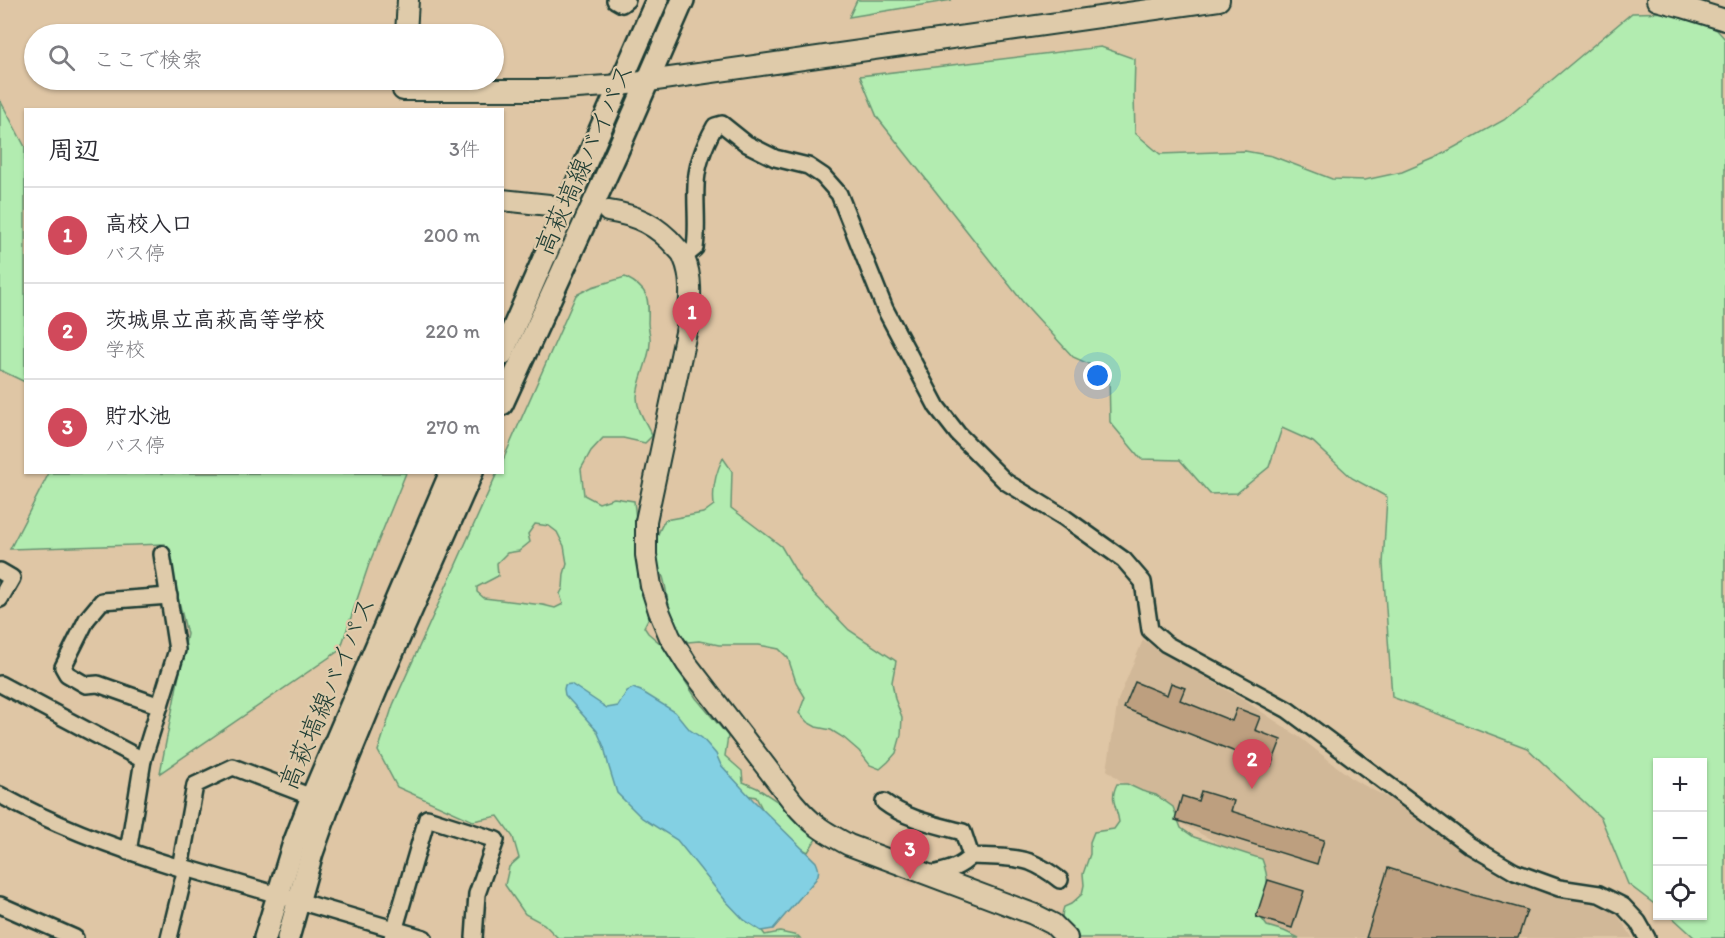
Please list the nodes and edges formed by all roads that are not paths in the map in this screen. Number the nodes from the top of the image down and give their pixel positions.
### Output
1 (408, 0) edge
2 (615, 0) edge
3 (627, 0) edge
4 (657, 0) edge
5 (683, 0) edge
6 (1219, 0) edge
7 (1657, 0) edge
8 (1725, 20) edge
9 (407, 24) edge
10 (648, 81) junction
11 (621, 85) junction
12 (403, 93) edge
13 (504, 200) edge
14 (549, 205) dead end
15 (608, 211) dead end
16 (684, 257) junction
17 (504, 349) edge
18 (504, 400) edge
19 (451, 474) edge
20 (471, 474) edge
21 (443, 513) junction
22 (162, 554) dead end
23 (0, 571) edge
24 (169, 596) junction
25 (0, 599) edge
26 (0, 684) edge
27 (368, 686) junction
28 (160, 706) junction
29 (143, 760) junction
30 (0, 795) edge
31 (312, 797) junction
32 (884, 802) dead end
33 (128, 852) junction
34 (971, 856) junction
35 (183, 868) junction
36 (928, 875) junction
37 (1060, 880) dead end
38 (278, 895) junction
39 (298, 901) junction
40 (0, 905) edge
41 (393, 934) edge
42 (75, 938) edge
43 (169, 938) edge
44 (265, 938) edge
45 (288, 938) edge
46 (424, 938) edge
47 (474, 938) edge
48 (1067, 938) edge
49 (1647, 938) edge

1 - 9 street
2 - 3 street
4 - 11 main road, 高萩塙線バイパス
5 - 10 main road, 高萩塙線バイパス
6 - 10 street
7 - 8 street
10 - 11 street
10 - 18 main road, 高萩塙線バイパス
11 - 12 street
11 - 17 main road, 高萩塙線バイパス
13 - 14 street
15 - 16 street
16 - 36 street
16 - 49 street
19 - 21 main road, 高萩塙線バイパス
20 - 21 main road, 高萩塙線バイパス
21 - 27 main road, 高萩塙線バイパス
22 - 24 street
23 - 25 street
24 - 28 street
24 - 28 street
26 - 29 street
27 - 31 main road, 高萩塙線バイパス
27 - 39 main road, 高萩塙線バイパス
28 - 29 street
29 - 33 street
30 - 33 street
31 - 35 street
31 - 38 main road, 高萩塙線バイパス
32 - 34 street
33 - 35 street
34 - 36 street
34 - 37 street
35 - 38 street
35 - 43 street
36 - 48 street
38 - 39 street
38 - 44 main road, 高萩塙線バイパス
39 - 41 street
39 - 45 main road, 高萩塙線バイパス
40 - 42 street
41 - 46 street
41 - 47 street

